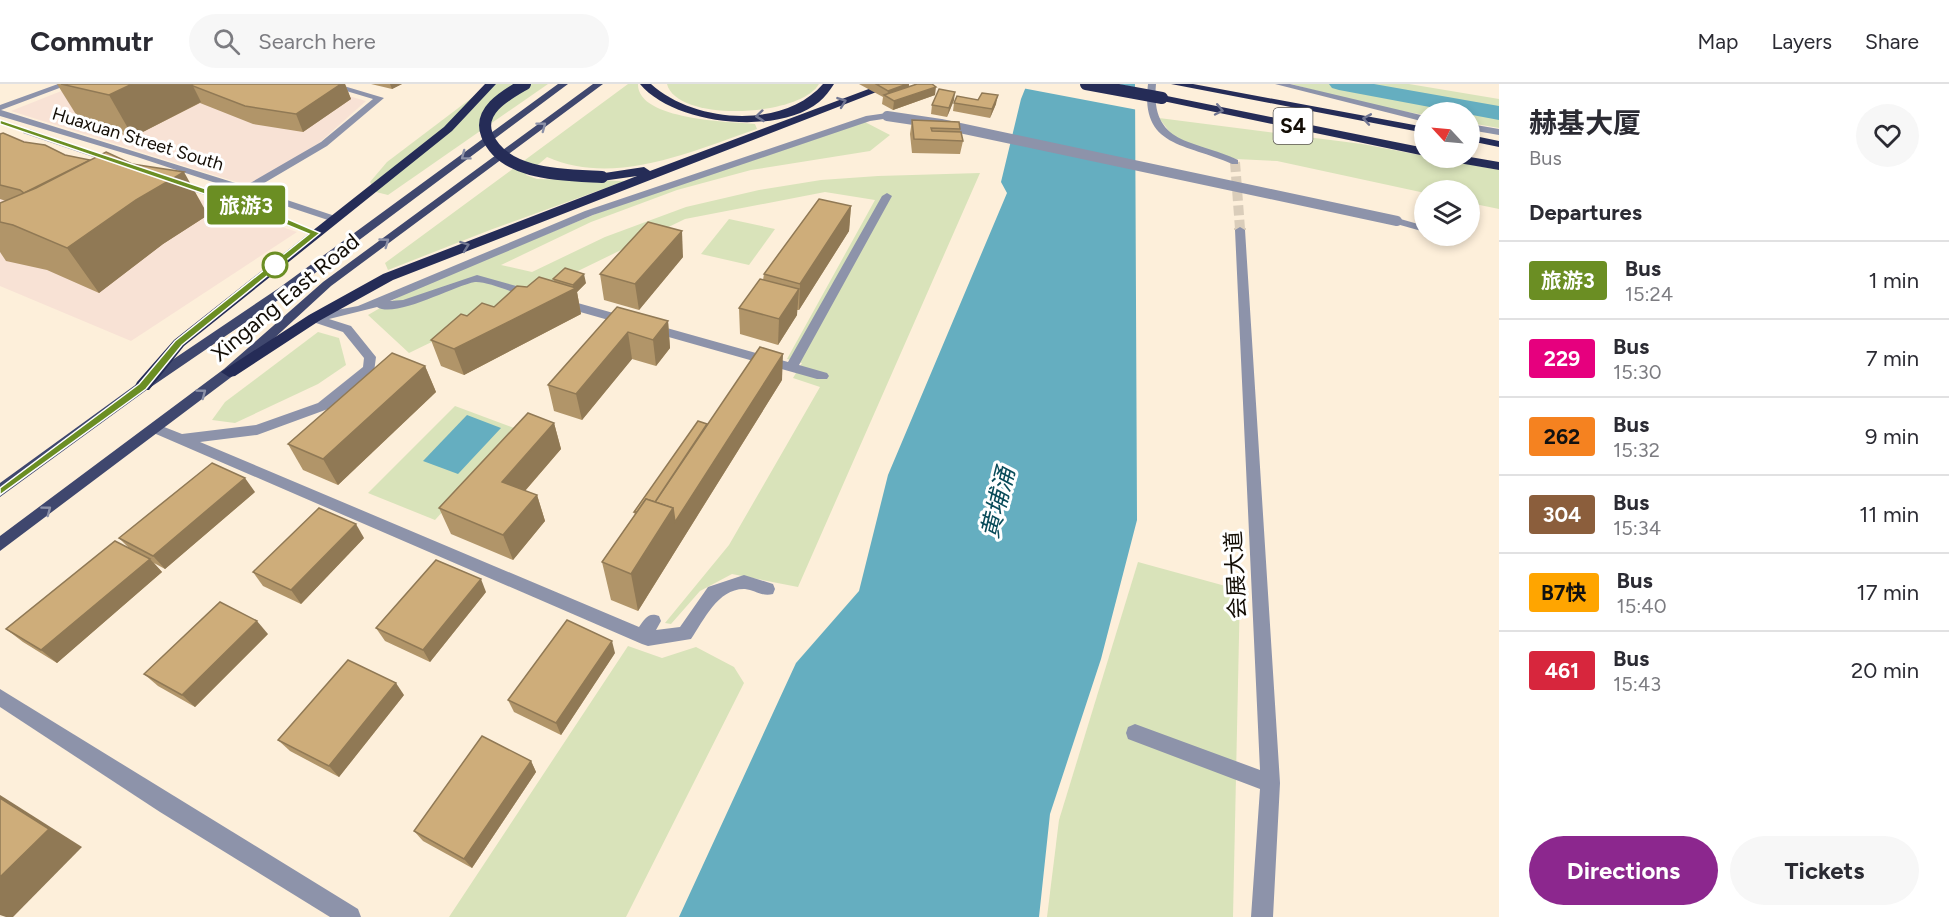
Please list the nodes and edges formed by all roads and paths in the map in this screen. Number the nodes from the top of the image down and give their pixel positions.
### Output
1 (66, 84) edge
2 (327, 84) edge
3 (491, 84) edge
4 (525, 84) edge
5 (564, 84) edge
6 (599, 84) edge
7 (645, 84) edge
8 (829, 84) edge
9 (892, 84) edge
10 (1086, 84) edge
11 (1152, 84) edge
12 (1176, 84) edge
13 (1279, 84) edge
14 (0, 108) edge
15 (0, 113) edge
16 (1414, 116) edge
17 (791, 120) junction
18 (0, 123) edge
19 (1414, 128) edge
20 (1480, 129) edge
21 (1499, 132) edge
22 (1480, 140) edge
23 (1499, 144) edge
24 (1414, 150) edge
25 (1235, 162) dead end
26 (1480, 163) edge
27 (129, 166) edge
28 (1499, 166) edge
29 (163, 177) edge
30 (246, 190) junction
31 (887, 196) dead end
32 (334, 219) junction
33 (1414, 226) edge
34 (1239, 231) tunnel mouth
35 (315, 233) junction
36 (361, 309) junction
37 (314, 318) junction
38 (792, 367) junction
39 (229, 372) junction
40 (822, 376) dead end
41 (143, 386) junction
42 (154, 428) junction
43 (180, 439) junction
44 (0, 491) edge
45 (0, 545) edge
46 (767, 589) dead end
47 (653, 621) dead end
48 (645, 638) junction
49 (0, 697) edge
50 (1135, 733) dead end
51 (1270, 783) junction
52 (350, 917) edge
53 (1262, 917) edge

1 - 14 street
2 - 30 street
3 - 32 highway
4 - 17 highway, bridge
5 -> 41 main road, Xingang East Road
39 -> 6 main road, Xingang East Road
8 -> 7 highway
17 -> 9 highway
10 -> 24 highway, S4, bridge
11 - 25 street
19 -> 12 highway, S4
13 - 16 street
15 - 30 street, Huaxuan Street South
37 -> 17 highway
18 - 27 street, Huaxuan Street South
20 - 21 street
22 - 23 highway
26 - 28 highway
29 - 35 street, Huaxuan Street South
30 - 32 street, Huaxuan Street South
31 - 38 street
32 - 35 highway
33 - 36 street, bridge
34 - 51 street, 会展大道
35 - 41 highway
36 - 37 street
36 - 38 street
37 - 39 highway
37 - 43 street
38 - 40 street
42 -> 39 main road, Xingang East Road
41 - 44 main road, Xingang East Road
42 - 43 street
45 -> 42 main road, Xingang East Road
43 - 48 street
46 - 48 street
47 - 48 street
49 - 52 street
50 - 51 street
51 - 53 street, 会展大道

